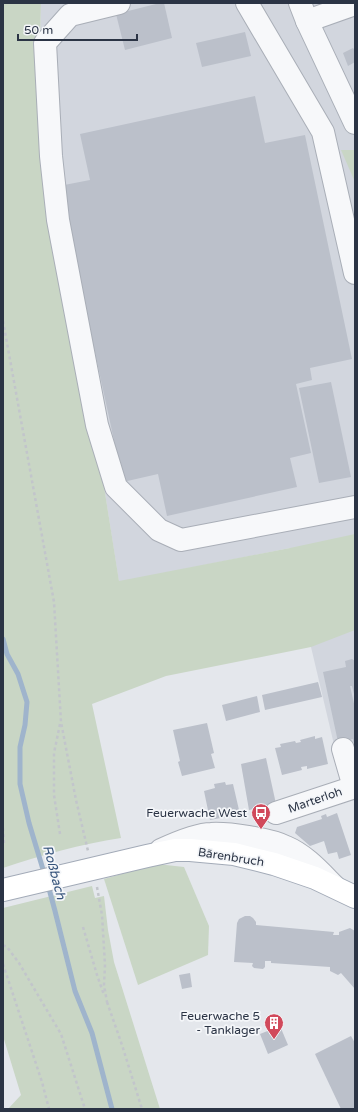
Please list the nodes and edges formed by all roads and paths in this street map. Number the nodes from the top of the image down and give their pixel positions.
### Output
1 (119, 3) edge
2 (247, 3) edge
3 (352, 9) edge
4 (304, 12) edge
5 (355, 123) edge
6 (355, 273) edge
7 (3, 322) edge
8 (355, 507) edge
9 (61, 722) junction
10 (343, 750) dead end
11 (354, 787) edge
12 (276, 813) dead end
13 (3, 828) edge
14 (60, 834) dead end
15 (4, 843) edge
16 (88, 847) dead end
17 (93, 869) junction
18 (13, 888) edge
19 (355, 897) edge
20 (83, 927) dead end
21 (3, 945) edge
22 (3, 964) edge
23 (107, 1002) junction
24 (49, 1109) edge
25 (84, 1109) edge
26 (142, 1109) edge

1 - 8 street
2 - 6 street
3 - 4 street
4 - 5 street
7 - 9 path
9 - 14 path
9 - 16 path
10 - 11 street, Marterloh
11 - 12 street, Marterloh
13 - 15 path
17 - 18 main road, Bärenbruch
17 - 19 main road, Bärenbruch
17 - 23 path
20 - 23 path
21 - 25 path
22 - 24 path
23 - 26 path

